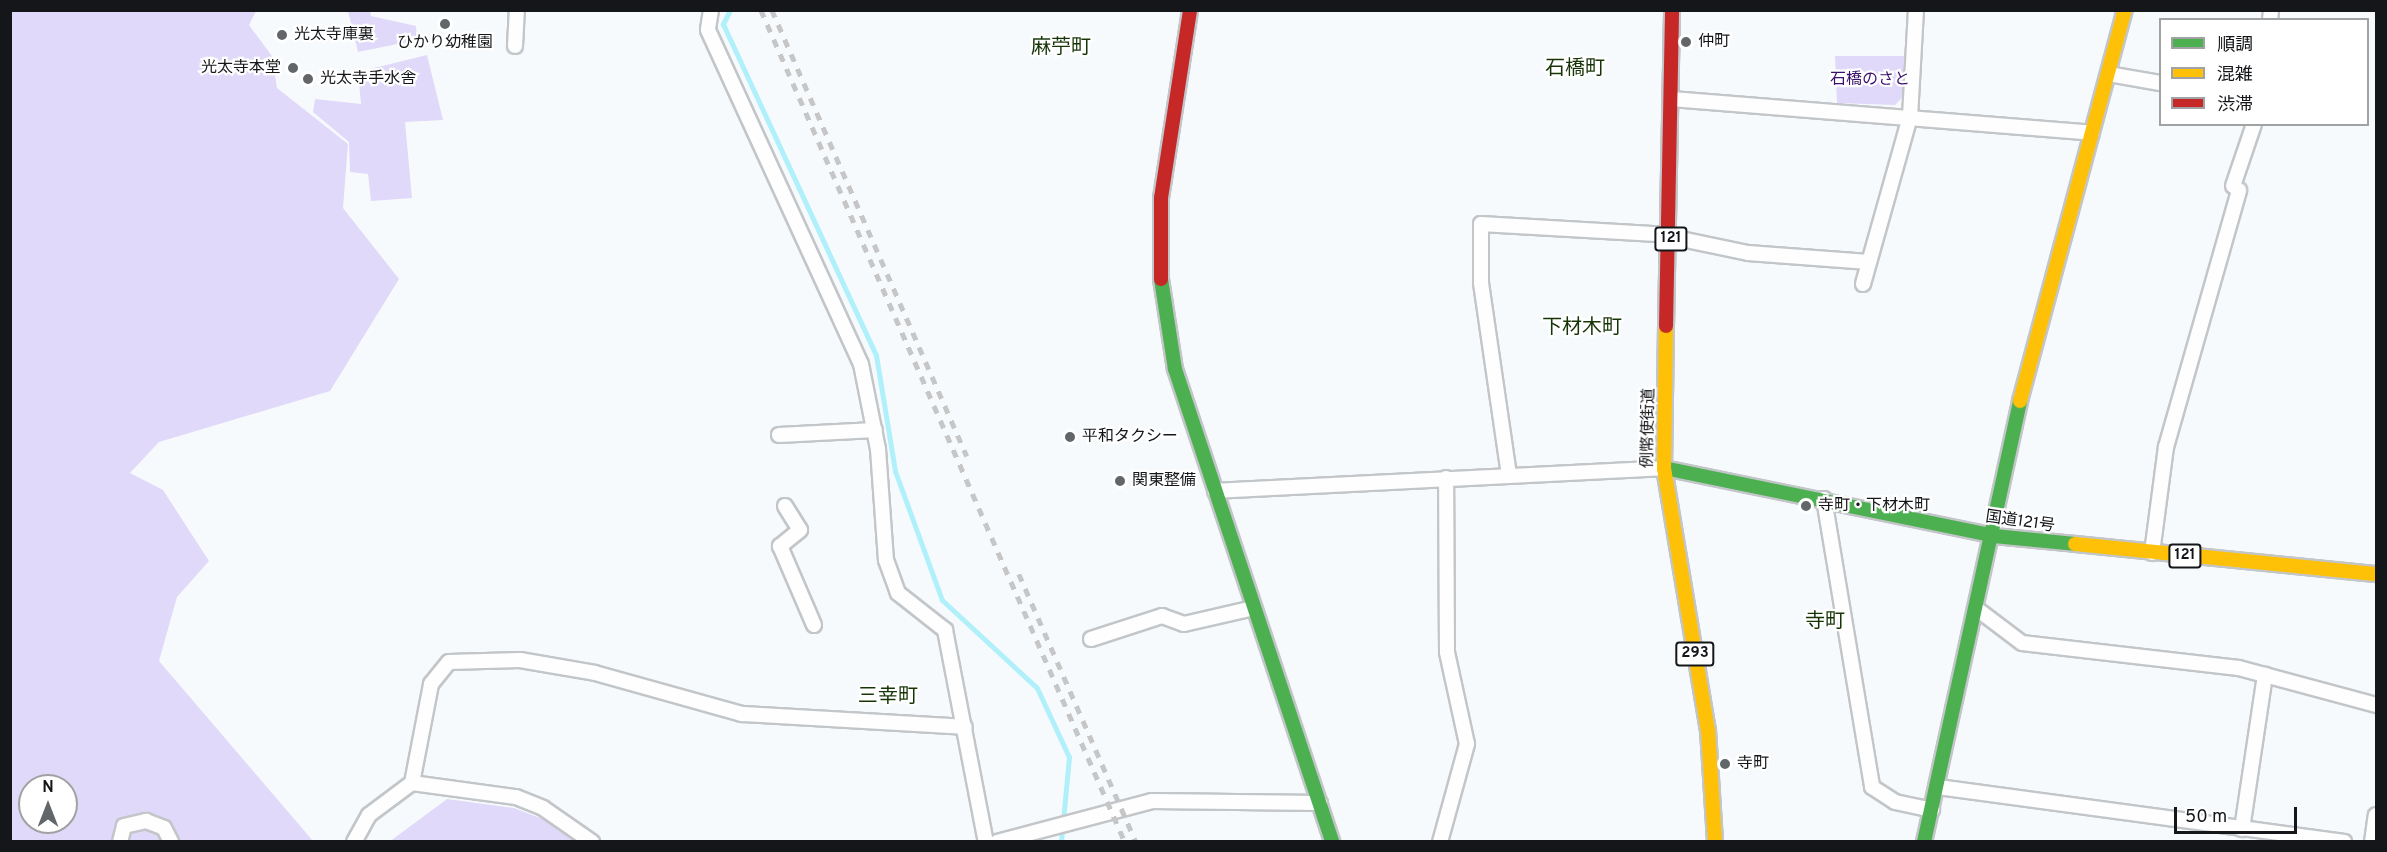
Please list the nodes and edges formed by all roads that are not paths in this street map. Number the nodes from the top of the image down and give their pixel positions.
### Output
1 (517, 10) edge
2 (711, 10) edge
3 (1190, 10) edge
4 (1672, 10) edge
5 (1916, 10) edge
6 (2126, 10) edge
7 (515, 46) dead end
8 (2109, 74) junction
9 (2159, 83) edge
10 (1672, 99) junction
11 (1910, 117) junction
12 (2253, 126) edge
13 (2092, 133) junction
14 (1671, 238) junction
15 (1869, 262) junction
16 (1863, 284) dead end
17 (874, 430) junction
18 (779, 435) dead end
19 (1664, 468) junction
20 (1509, 475) junction
21 (1446, 478) junction
22 (1215, 491) junction
23 (1824, 499) junction
24 (785, 506) dead end
25 (1994, 536) junction
26 (2152, 553) junction
27 (2376, 574) edge
28 (1254, 608) junction
29 (1977, 609) junction
30 (814, 625) dead end
31 (1091, 639) dead end
32 (2265, 675) junction
33 (2376, 705) edge
34 (965, 727) junction
35 (412, 783) junction
36 (1938, 787) junction
37 (1320, 803) junction
38 (1932, 810) junction
39 (2376, 815) edge
40 (2242, 829) junction
41 (120, 842) edge
42 (171, 842) edge
43 (354, 842) edge
44 (592, 842) edge
45 (986, 842) edge
46 (997, 842) edge
47 (1332, 842) edge
48 (1440, 842) edge
49 (1715, 842) edge
50 (1924, 842) edge
51 (2344, 842) edge
52 (2372, 842) edge

1 - 7 street
2 - 17 street
3 - 22 main road
4 - 10 main road, 例幣使街道 / 121
5 - 11 street
6 - 8 main road
8 - 9 street
8 - 13 main road
10 - 11 street
10 - 14 main road, 例幣使街道 / 121
11 - 13 street
11 - 15 street
12 - 26 street
13 - 25 main road
14 - 15 street
14 - 19 main road, 例幣使街道 / 121
14 - 20 street
15 - 16 street
17 - 18 street
17 - 34 street
19 - 20 street
19 - 23 main road, 国道121号 / 121
19 - 49 main road, 例幣使街道 / 293
20 - 21 street
21 - 22 street
21 - 48 street
22 - 28 main road
23 - 25 main road, 国道121号 / 121
23 - 38 street
24 - 30 street
25 - 26 main road, 国道121号 / 121
25 - 29 main road
26 - 27 main road, 国道121号 / 121
28 - 31 street
28 - 37 main road
29 - 32 street
29 - 36 main road
32 - 33 street
32 - 40 street
34 - 35 street
34 - 45 street
35 - 43 street
35 - 44 street
36 - 38 main road
36 - 40 street
37 - 46 street
37 - 47 main road
38 - 50 main road
39 - 52 street
40 - 51 street
41 - 42 street

